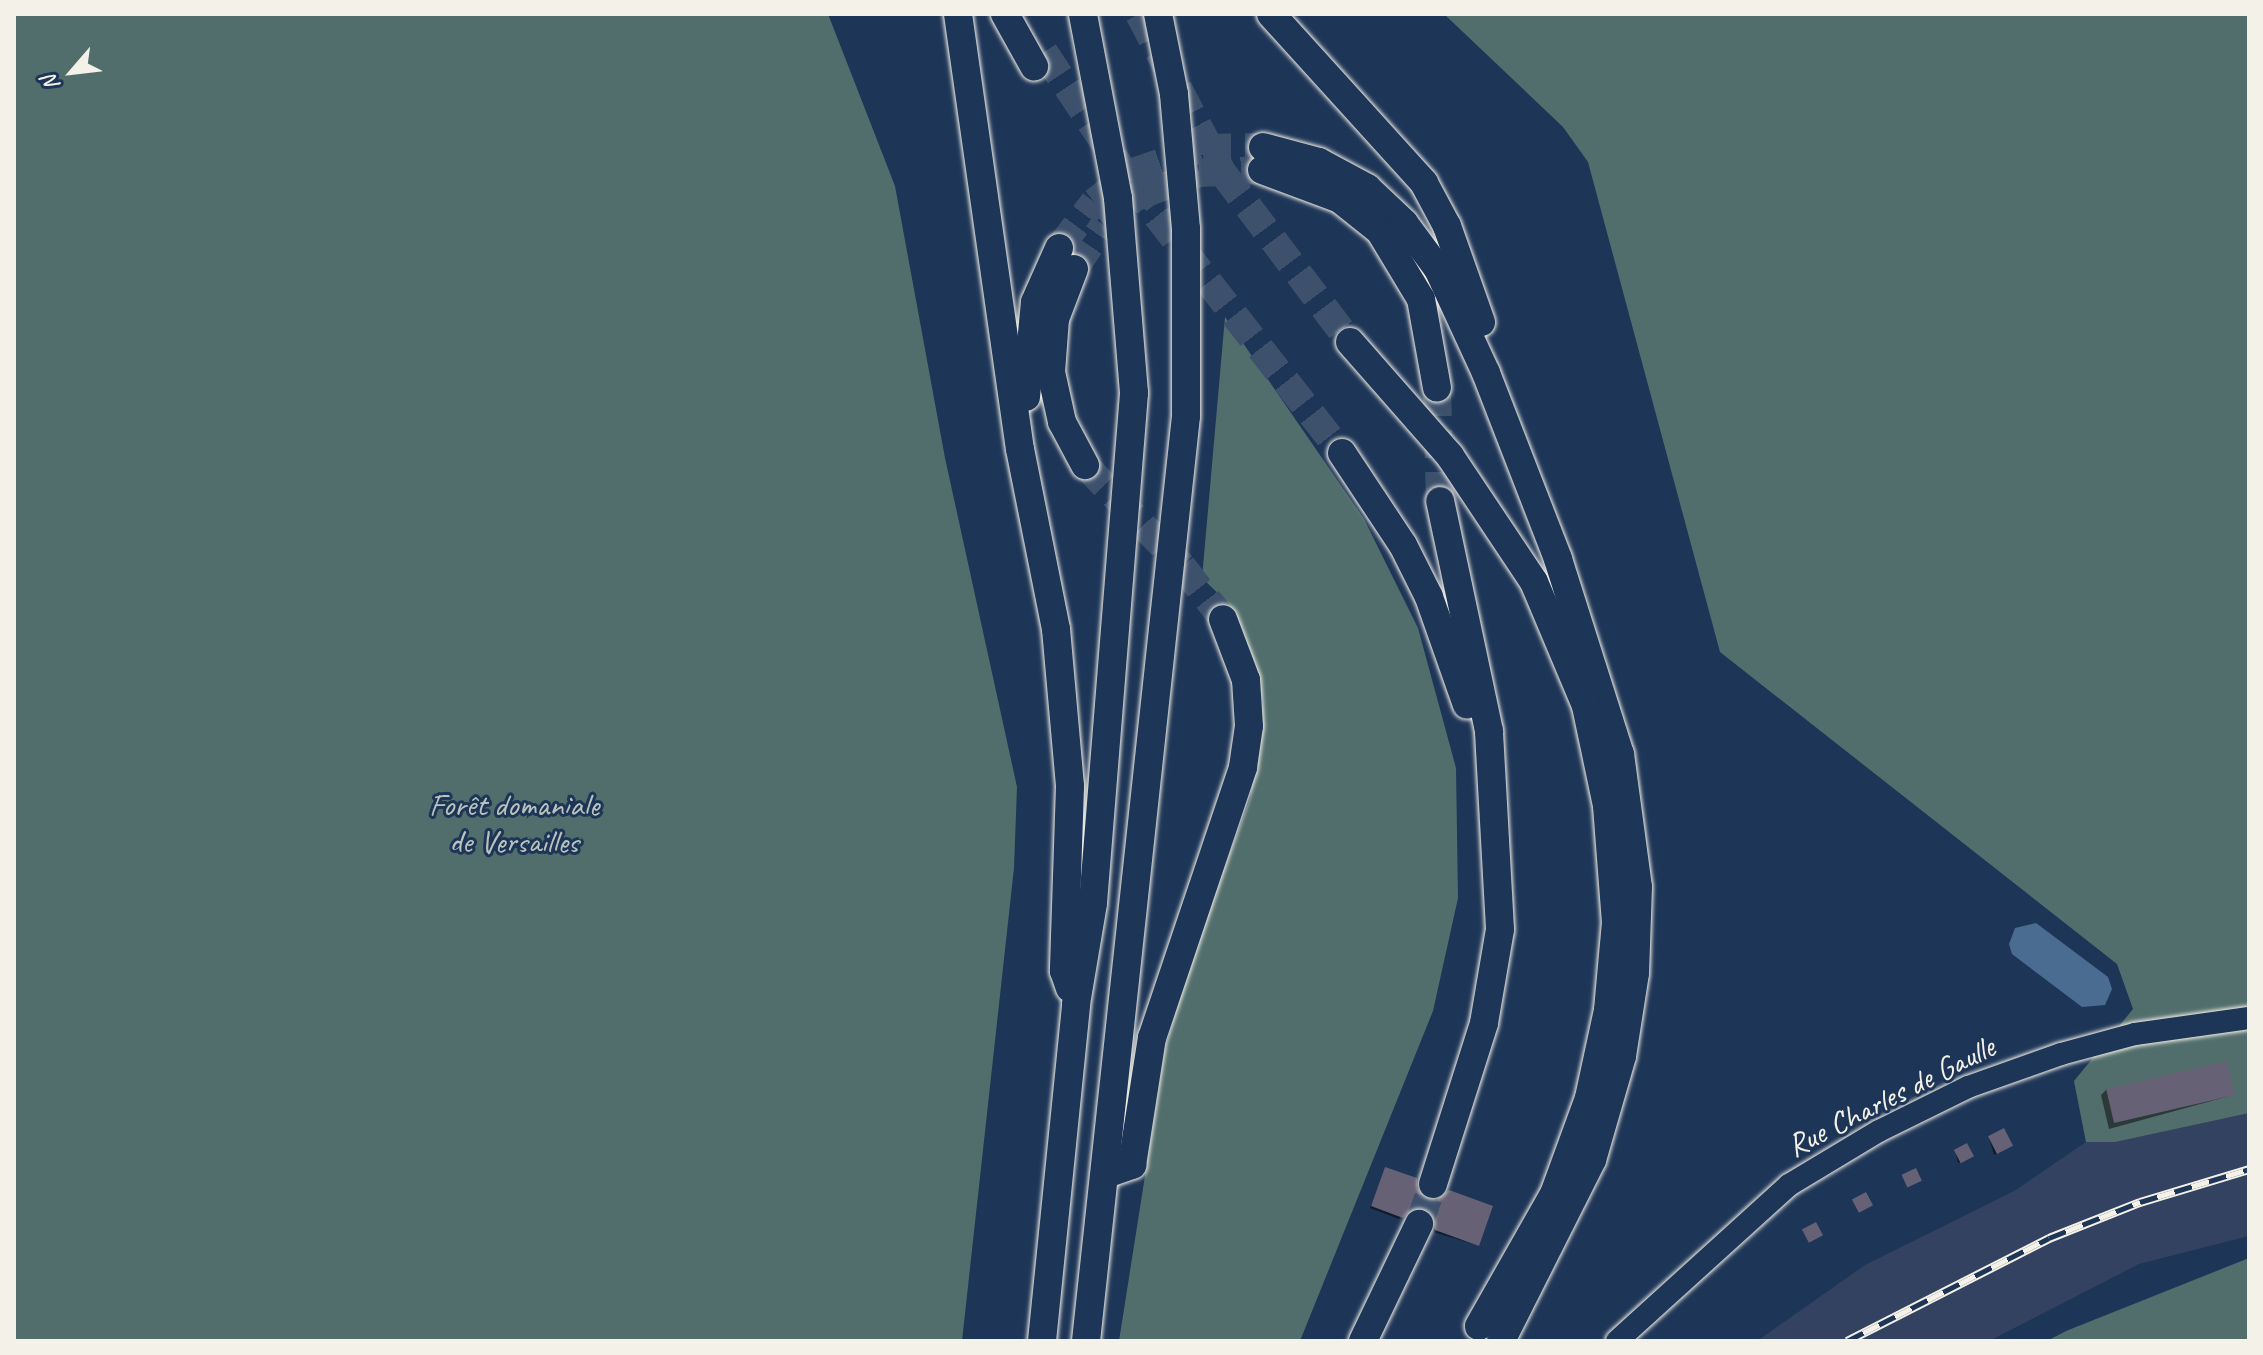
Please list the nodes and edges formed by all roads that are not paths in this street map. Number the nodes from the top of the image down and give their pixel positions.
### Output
1 (958, 14) edge
2 (1005, 14) edge
3 (1024, 14) edge
4 (1083, 14) edge
5 (1158, 14) edge
6 (1271, 14) edge
7 (1350, 342) tunnel mouth
8 (1437, 388) tunnel mouth
9 (1342, 453) tunnel mouth
10 (1085, 465) tunnel mouth
11 (1440, 501) tunnel mouth
12 (1558, 559) junction
13 (1223, 619) tunnel mouth
14 (1056, 629) junction
15 (1497, 852) junction
16 (1076, 1004) junction
17 (2249, 1018) edge
18 (1106, 1174) junction
19 (1433, 1184) tunnel mouth
20 (1419, 1224) tunnel mouth
21 (1490, 1334) edge
22 (1042, 1341) edge
23 (1086, 1341) edge
24 (1363, 1341) edge
25 (1617, 1341) edge

1 - 14 highway
2 - 3 highway
4 - 16 highway
5 - 18 highway
6 - 12 highway
7 - 21 highway
8 - 12 highway
9 - 15 highway
10 - 14 highway
11 - 15 highway
12 - 21 highway
13 - 18 highway
14 - 16 highway
15 - 19 highway
16 - 22 highway
17 - 25 main road, Rue Charles de Gaulle
18 - 23 highway
20 - 24 highway

